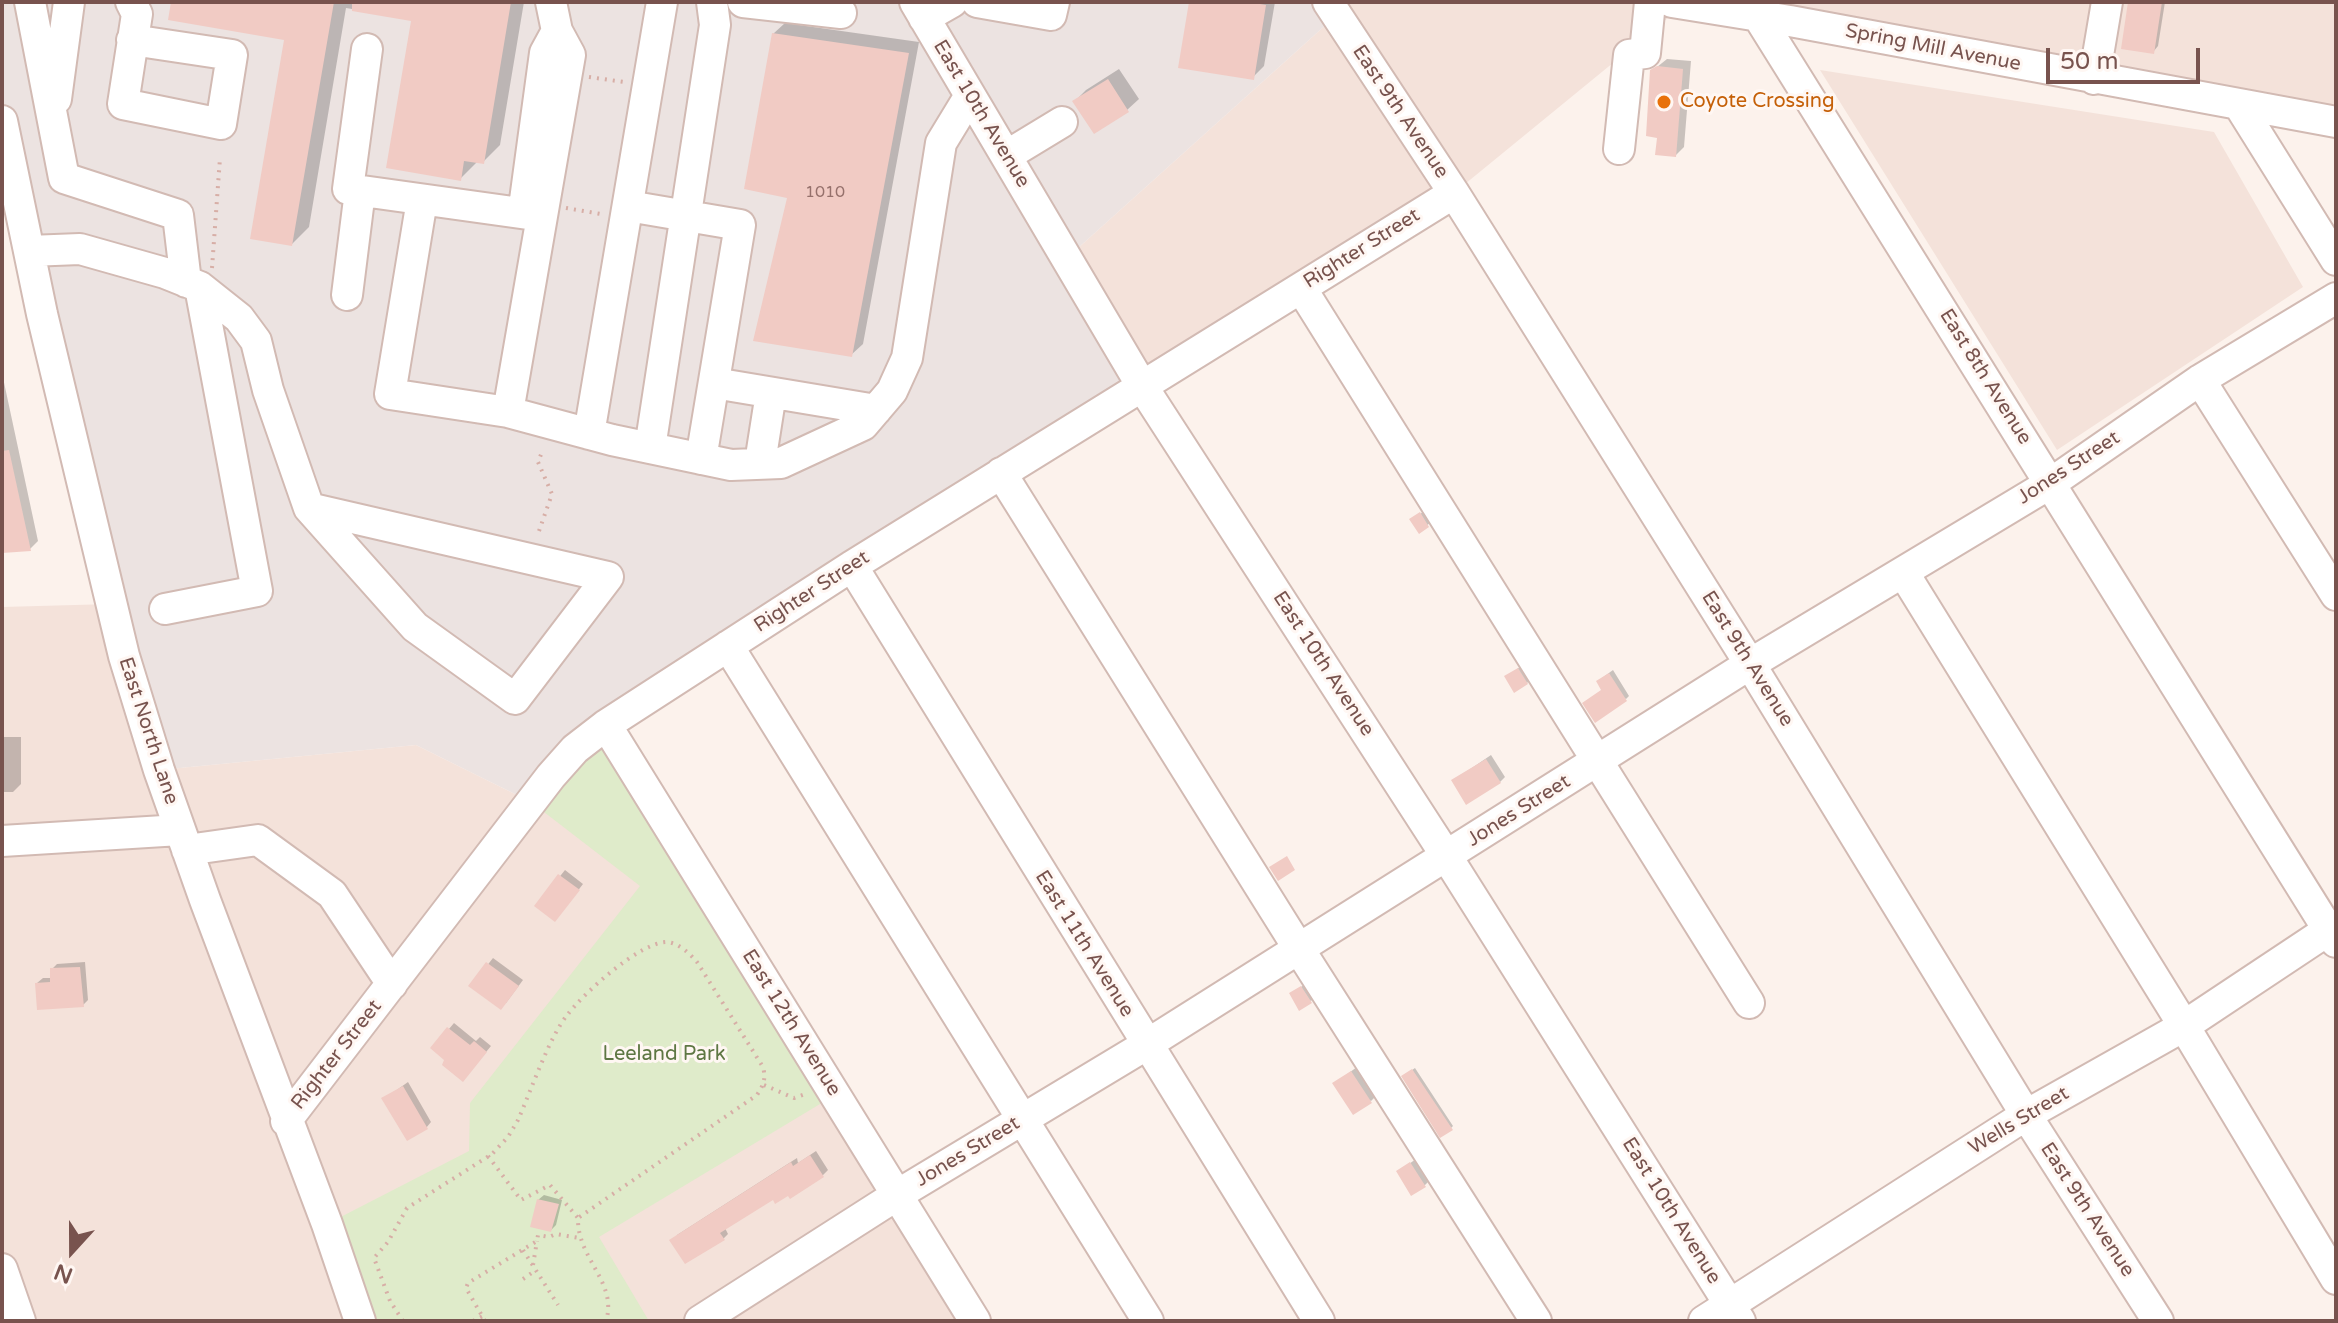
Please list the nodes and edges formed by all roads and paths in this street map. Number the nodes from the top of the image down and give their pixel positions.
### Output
1 (30, 2) edge
2 (69, 2) edge
3 (131, 2) edge
4 (662, 2) edge
5 (712, 2) edge
6 (743, 2) edge
7 (832, 2) edge
8 (952, 2) edge
9 (977, 2) edge
10 (1054, 2) edge
11 (1328, 2) edge
12 (1650, 2) edge
13 (2107, 2) edge
14 (1678, 3) edge
15 (920, 10) edge
16 (554, 16) edge
17 (1758, 16) junction
18 (132, 40) dead end
19 (367, 49) dead end
20 (567, 73) junction
21 (2094, 79) junction
22 (624, 83) dead end
23 (969, 97) junction
24 (2239, 105) junction
25 (53, 119) junction
26 (2, 121) edge
27 (1062, 122) dead end
28 (2336, 122) edge
29 (1619, 149) dead end
30 (1006, 156) junction
31 (220, 158) dead end
32 (8, 182) edge
33 (360, 191) junction
34 (1454, 193) junction
35 (422, 200) junction
36 (615, 210) junction
37 (537, 211) junction
38 (685, 215) junction
39 (29, 251) junction
40 (2336, 260) edge
41 (199, 281) junction
42 (1301, 288) junction
43 (347, 295) dead end
44 (2336, 298) edge
45 (2200, 380) junction
46 (714, 383) junction
47 (1142, 386) junction
48 (771, 393) junction
49 (876, 410) junction
50 (508, 412) junction
51 (589, 434) junction
52 (650, 448) junction
53 (542, 452) dead end
54 (701, 459) junction
55 (760, 463) junction
56 (1001, 473) junction
57 (2051, 483) junction
58 (309, 508) junction
59 (539, 531) dead end
60 (852, 566) junction
61 (1903, 572) junction
62 (2336, 595) edge
63 (165, 609) dead end
64 (728, 646) junction
65 (1750, 664) junction
66 (606, 725) junction
67 (1599, 760) junction
68 (183, 840) junction
69 (2, 841) edge
70 (1447, 857) junction
71 (2333, 932) edge
72 (1299, 949) junction
73 (392, 984) junction
74 (1749, 1003) dead end
75 (2184, 1026) junction
76 (1146, 1045) junction
77 (827, 1081) junction
78 (764, 1085) junction
79 (2026, 1115) junction
80 (1022, 1120) junction
81 (286, 1121) junction
82 (488, 1156) junction
83 (897, 1195) junction
84 (578, 1218) junction
85 (579, 1238) junction
86 (537, 1241) junction
87 (523, 1250) junction
88 (534, 1268) junction
89 (2, 1269) edge
90 (523, 1279) dead end
91 (2336, 1279) edge
92 (558, 1305) dead end
93 (1735, 1313) edge
94 (484, 1319) edge
95 (20, 1321) edge
96 (360, 1321) edge
97 (403, 1321) edge
98 (473, 1321) edge
99 (606, 1321) edge
100 (700, 1321) edge
101 (975, 1321) edge
102 (1148, 1321) edge
103 (1319, 1321) edge
104 (1536, 1321) edge
105 (1704, 1321) edge
106 (2158, 1321) edge

1 - 25 street
2 - 25 street
3 - 18 street
4 - 36 street
5 - 38 street
6 - 7 street
8 - 15 street
9 - 10 street
11 - 34 street, East 9th Avenue
12 - 29 street
13 - 21 street
14 - 17 street, Spring Mill Avenue
15 - 23 street, East 10th Avenue
16 - 20 street
16 - 37 street
17 - 21 street, Spring Mill Avenue
17 - 57 street, East 8th Avenue
19 - 33 street
20 - 22 path
20 - 37 street
21 - 24 street, Spring Mill Avenue
23 - 30 street, East 10th Avenue
23 - 49 street
24 - 28 street, Spring Mill Avenue
24 - 40 street
25 - 41 street
26 - 32 street, East North Lane
27 - 30 street
30 - 47 street, East 10th Avenue
31 - 41 path
32 - 39 street, East North Lane
33 - 35 street
33 - 43 street
34 - 42 street, Righter Street
34 - 65 street, East 9th Avenue
35 - 37 street
35 - 50 street
36 - 37 path
36 - 38 street
36 - 51 street
37 - 50 street
38 - 46 street
38 - 52 street
39 - 41 street
39 - 68 street, East North Lane
41 - 58 street
41 - 63 street
42 - 47 street, Righter Street
42 - 67 street
44 - 45 street, Jones Street
45 - 57 street, Jones Street
45 - 62 street
46 - 48 street
46 - 54 street
47 - 56 street, Righter Street
47 - 70 street, East 10th Avenue
48 - 49 street
48 - 55 street
49 - 55 street
50 - 51 street
51 - 52 street
52 - 54 street
53 - 59 path
54 - 55 street
56 - 60 street, Righter Street
56 - 72 street
57 - 61 street, Jones Street
57 - 71 street, East 8th Avenue
58 - 58 street
60 - 64 street, Righter Street
60 - 76 street, East 11th Avenue
61 - 65 street, Jones Street
61 - 75 street
64 - 66 street, Righter Street
64 - 80 street
65 - 67 street, Jones Street
65 - 79 street, East 9th Avenue
66 - 73 street, Righter Street
66 - 77 street, East 12th Avenue
67 - 70 street, Jones Street
67 - 74 street
68 - 69 street
68 - 73 street
68 - 81 street, East North Lane
70 - 72 street, Jones Street
70 - 93 street, East 10th Avenue
71 - 75 street, Wells Street
72 - 76 street, Jones Street
72 - 104 street
73 - 81 street, Righter Street
75 - 79 street, Wells Street
75 - 91 street
76 - 80 street, Jones Street
76 - 103 street, East 11th Avenue
77 - 78 path
77 - 83 street, East 12th Avenue
78 - 82 path
78 - 84 path
79 - 93 street, Wells Street
79 - 106 street, East 9th Avenue
80 - 83 street, Jones Street
80 - 102 street
81 - 96 street, East North Lane
82 - 84 path
82 - 97 path
83 - 100 street, Jones Street
83 - 101 street, East 12th Avenue
84 - 85 path
85 - 86 path
85 - 99 path
86 - 87 path
86 - 88 path
87 - 88 path
87 - 94 path
88 - 90 path
88 - 92 path
89 - 95 street
93 - 105 street, Wells Street
94 - 98 path

